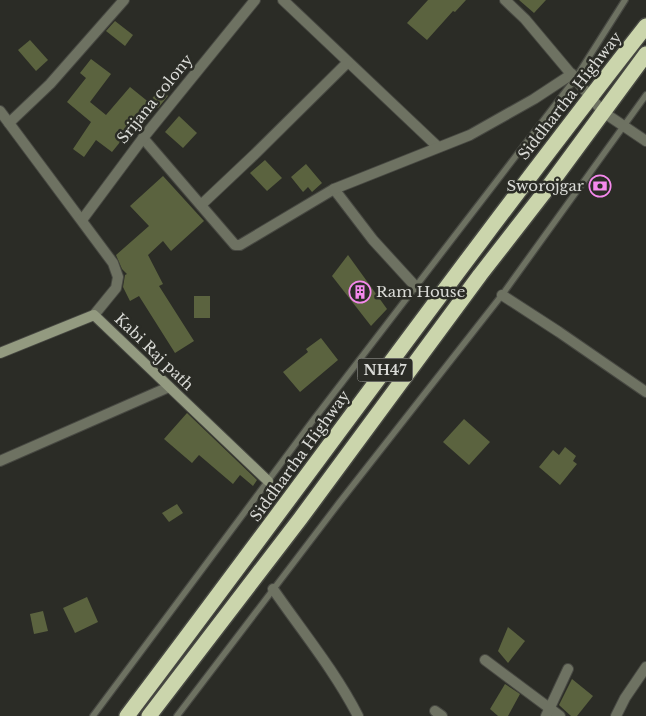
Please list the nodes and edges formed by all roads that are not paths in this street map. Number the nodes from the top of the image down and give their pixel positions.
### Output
1 (124, 0) edge
2 (255, 0) edge
3 (282, 0) edge
4 (505, 0) edge
5 (625, 0) edge
6 (646, 26) edge
7 (646, 54) edge
8 (348, 62) junction
9 (573, 77) junction
10 (646, 95) edge
11 (590, 97) junction
12 (0, 111) edge
13 (603, 112) junction
14 (9, 124) junction
15 (624, 126) junction
16 (143, 138) junction
17 (646, 141) edge
18 (438, 147) junction
19 (334, 189) junction
20 (201, 205) junction
21 (82, 220) junction
22 (416, 287) junction
23 (502, 295) junction
24 (94, 315) junction
25 (0, 353) edge
26 (169, 387) junction
27 (646, 392) edge
28 (0, 461) edge
29 (268, 480) junction
30 (273, 590) junction
31 (485, 660) dead end
32 (646, 667) edge
33 (568, 669) dead end
34 (548, 712) edge
35 (93, 716) edge
36 (127, 716) edge
37 (149, 716) edge
38 (177, 716) edge
39 (358, 716) edge
40 (560, 716) edge
41 (616, 716) edge

1 - 14 street
2 - 16 street, Srijana colony
3 - 8 street
4 - 9 street
5 - 9 lane
6 - 11 highway, Siddhartha Highway / NH47
7 - 13 highway, NH47
8 - 18 street
8 - 20 street
9 - 11 street
9 - 18 street
9 - 22 lane
10 - 15 lane
11 - 13 street
11 - 36 highway, Siddhartha Highway / NH47
12 - 14 street
13 - 15 street
13 - 37 highway, NH47
14 - 21 street
15 - 17 street
15 - 23 lane
16 - 20 street
16 - 21 street, Srijana colony
18 - 19 street
19 - 20 street
19 - 22 street
21 - 24 street
22 - 29 lane
23 - 27 street
23 - 30 lane
24 - 25 street, Kabi Raj path
24 - 26 street, Kabi Raj path
26 - 28 street
26 - 29 street, Kabi Raj path
29 - 35 lane
30 - 38 lane
30 - 39 street
31 - 34 street
32 - 41 street
33 - 34 street
34 - 40 street

